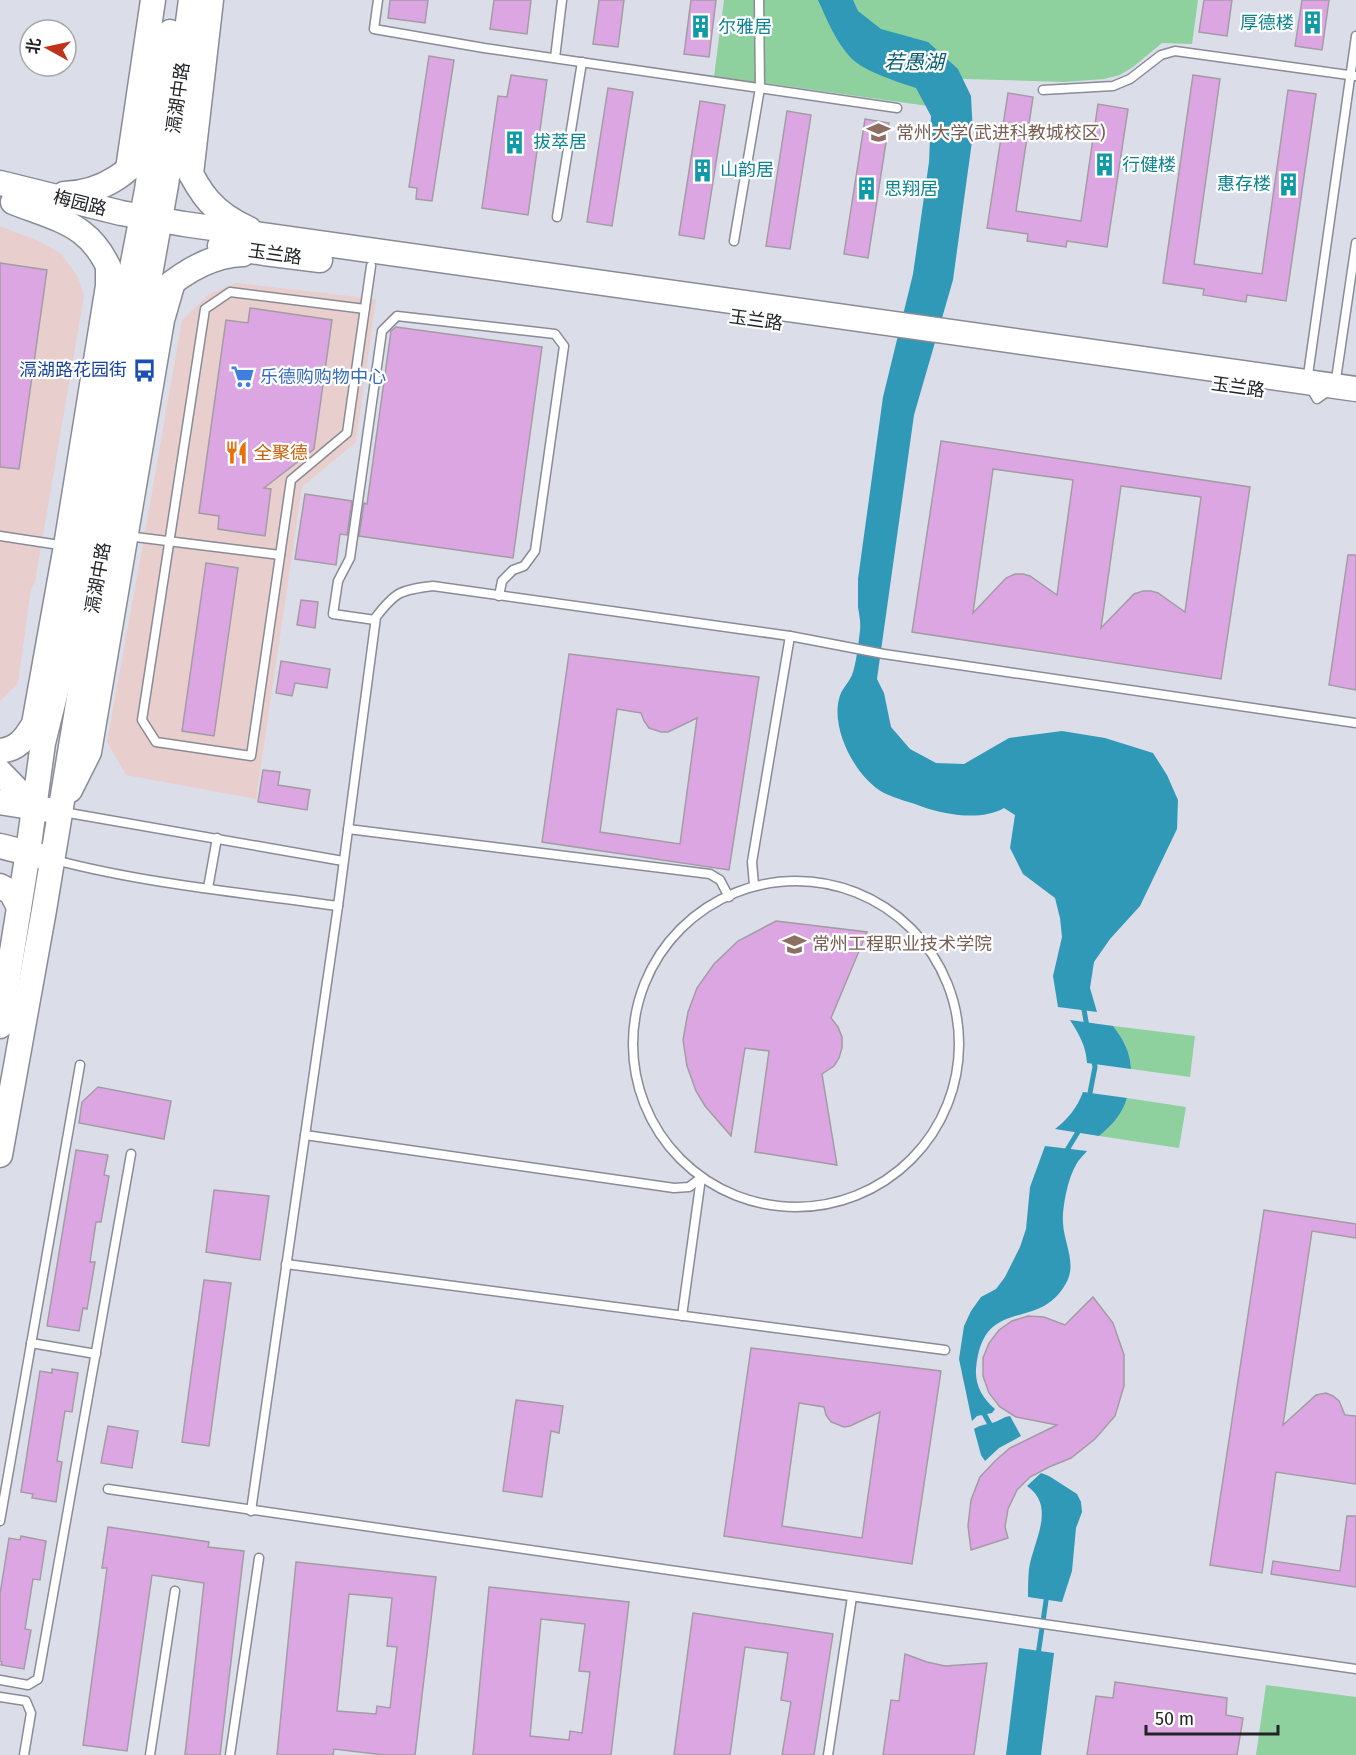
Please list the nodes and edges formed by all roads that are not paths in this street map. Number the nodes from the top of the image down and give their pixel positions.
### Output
1 (153, 0) edge
2 (174, 0) edge
3 (191, 0) edge
4 (212, 0) edge
5 (378, 0) edge
6 (562, 0) edge
7 (759, 0) edge
8 (1356, 36) edge
9 (555, 58) junction
10 (582, 62) junction
11 (1353, 76) edge
12 (760, 88) junction
13 (1043, 90) dead end
14 (897, 108) dead end
15 (166, 124) junction
16 (128, 169) junction
17 (191, 174) junction
18 (8, 193) edge
19 (557, 217) dead end
20 (150, 226) junction
21 (734, 241) dead end
22 (1356, 243) edge
23 (266, 245) junction
24 (108, 266) junction
25 (371, 267) junction
26 (173, 282) junction
27 (365, 309) junction
28 (1345, 319) junction
29 (1356, 321) edge
30 (891, 331) junction
31 (128, 339) junction
32 (1329, 389) edge
33 (1356, 404) edge
34 (0, 536) edge
35 (127, 536) junction
36 (169, 541) junction
37 (66, 546) junction
38 (280, 555) junction
39 (499, 596) junction
40 (375, 620) junction
41 (790, 636) junction
42 (1356, 723) edge
43 (0, 751) edge
44 (0, 772) edge
45 (0, 802) edge
46 (35, 808) junction
47 (60, 811) junction
48 (348, 829) junction
49 (218, 838) junction
50 (0, 846) edge
51 (28, 852) junction
52 (52, 859) junction
53 (343, 861) junction
54 (754, 885) junction
55 (0, 886) edge
56 (208, 888) junction
57 (729, 897) junction
58 (338, 906) junction
59 (19, 907) junction
60 (0, 1026) edge
61 (80, 1065) dead end
62 (305, 1135) junction
63 (131, 1154) dead end
64 (0, 1155) edge
65 (701, 1178) junction
66 (286, 1264) junction
67 (682, 1316) junction
68 (31, 1343) junction
69 (945, 1350) dead end
70 (96, 1354) junction
71 (108, 1489) dead end
72 (2, 1492) edge
73 (251, 1511) junction
74 (0, 1521) edge
75 (259, 1558) dead end
76 (175, 1591) dead end
77 (852, 1597) junction
78 (1356, 1669) edge
79 (0, 1680) edge
80 (0, 1696) edge
81 (24, 1755) edge
82 (150, 1755) edge
83 (230, 1755) edge
84 (828, 1755) edge

1 - 16 street
2 - 15 street, 滆湖中路
3 - 15 street, 滆湖中路
4 - 17 street
5 - 9 lane
6 - 9 lane
7 - 12 lane
8 - 11 lane
9 - 10 lane
10 - 12 lane
10 - 19 lane
11 - 13 lane
11 - 32 lane
12 - 14 lane
12 - 21 lane
15 - 16 street
15 - 17 street
15 - 20 street, 滆湖中路
16 - 18 street
17 - 23 street
18 - 20 street, 梅园路
18 - 24 street
20 - 23 street, 玉兰路
20 - 31 street, 滆湖中路
22 - 28 lane
23 - 25 street, 玉兰路
23 - 26 street
23 - 30 street, 玉兰路
24 - 31 street
24 - 37 street
25 - 27 lane
25 - 30 street, 玉兰路
26 - 31 street
26 - 35 street
27 - 36 lane
27 - 38 lane
28 - 29 lane
28 - 32 lane
30 - 32 street, 玉兰路
31 - 46 street, 滆湖中路
31 - 47 street, 滆湖中路
32 - 33 street, 玉兰路
34 - 37 lane
35 - 36 lane
35 - 47 street
36 - 38 lane
36 - 38 lane
37 - 43 street
39 - 40 lane
39 - 40 lane
39 - 41 lane
40 - 48 lane
41 - 42 lane
41 - 54 lane
44 - 46 street
45 - 46 street
46 - 47 street
46 - 51 street, 滆湖中路
47 - 49 lane
47 - 52 street, 滆湖中路
48 - 53 lane
48 - 57 lane
49 - 53 lane
49 - 56 lane
50 - 51 street
51 - 52 street
51 - 59 street, 滆湖中路
52 - 56 lane
52 - 64 street, 滆湖中路
53 - 58 lane
54 - 57 lane
54 - 65 lane
55 - 59 street
56 - 58 lane
57 - 65 lane
58 - 62 lane
59 - 60 street, 滆湖中路
61 - 68 lane
62 - 65 lane
62 - 66 lane
63 - 70 lane
65 - 67 lane
66 - 67 lane
66 - 73 lane
67 - 69 lane
68 - 70 lane
68 - 72 lane
70 - 79 lane
71 - 73 lane
72 - 74 lane
73 - 77 lane
75 - 83 lane
76 - 82 lane
77 - 78 lane
77 - 84 lane
80 - 81 lane

